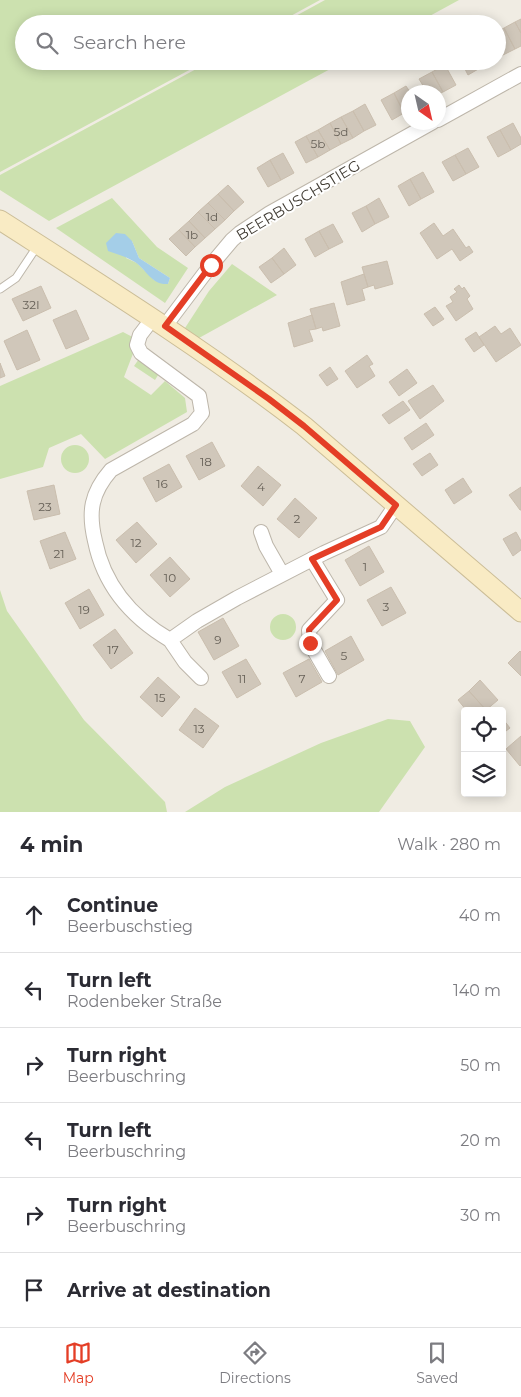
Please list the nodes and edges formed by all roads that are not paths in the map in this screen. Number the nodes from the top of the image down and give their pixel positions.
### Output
1 (521, 74) edge
2 (446, 116) edge
3 (419, 130) edge
4 (0, 220) edge
5 (38, 244) junction
6 (0, 289) edge
7 (159, 322) junction
8 (396, 505) junction
9 (262, 532) dead end
10 (312, 559) junction
11 (282, 574) junction
12 (521, 611) edge
13 (170, 640) junction
14 (329, 676) dead end
15 (201, 678) dead end

1 - 2 street
3 - 7 street, BEERBUSCHSTIEG
4 - 5 street
5 - 6 lane
5 - 7 street
7 - 8 street
7 - 13 street, BEERBUSCHSTIEG
8 - 10 street
8 - 12 street
9 - 11 street
10 - 11 street
10 - 14 street
11 - 13 street
13 - 15 street

